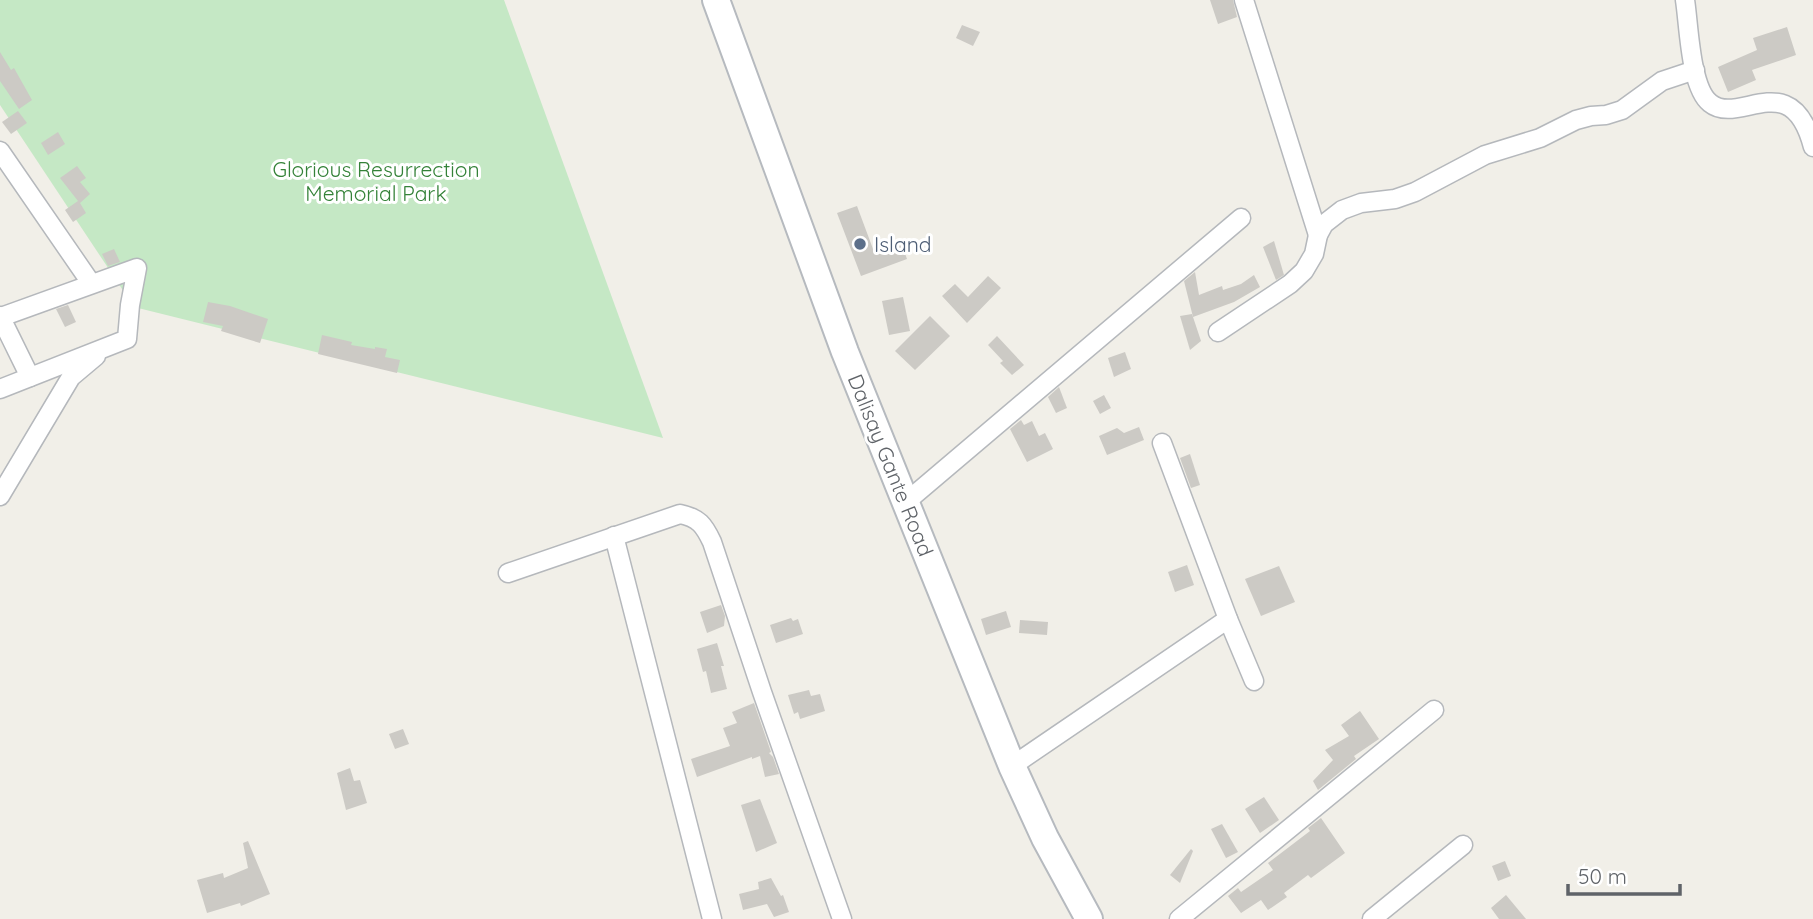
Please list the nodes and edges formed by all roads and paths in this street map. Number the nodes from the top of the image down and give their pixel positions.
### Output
1 (716, 0) edge
2 (1244, 0) edge
3 (1685, 0) edge
4 (1695, 70) junction
5 (1813, 147) edge
6 (0, 151) edge
7 (1241, 218) dead end
8 (1318, 235) junction
9 (91, 283) junction
10 (0, 316) edge
11 (1217, 332) dead end
12 (109, 345) junction
13 (30, 377) junction
14 (0, 389) edge
15 (1162, 443) dead end
16 (0, 496) edge
17 (906, 502) junction
18 (614, 536) junction
19 (508, 573) dead end
20 (1228, 619) junction
21 (1254, 681) dead end
22 (1434, 710) dead end
23 (1013, 766) junction
24 (1463, 845) dead end
25 (712, 919) edge
26 (842, 919) edge
27 (1089, 919) edge
28 (1179, 919) edge
29 (1373, 919) edge

1 - 17 main road, Dalisay Gante Road
2 - 8 street
3 - 4 street
4 - 5 street
4 - 8 street
6 - 9 street
7 - 17 street
8 - 11 street
9 - 10 street
9 - 12 street
10 - 13 street
12 - 13 street
12 - 16 street
13 - 14 street
15 - 20 street
17 - 23 main road, Dalisay Gante Road
18 - 19 street
18 - 25 street
18 - 26 street
20 - 21 street
20 - 23 street
22 - 28 street
23 - 27 main road, Dalisay Gante Road
24 - 29 street

